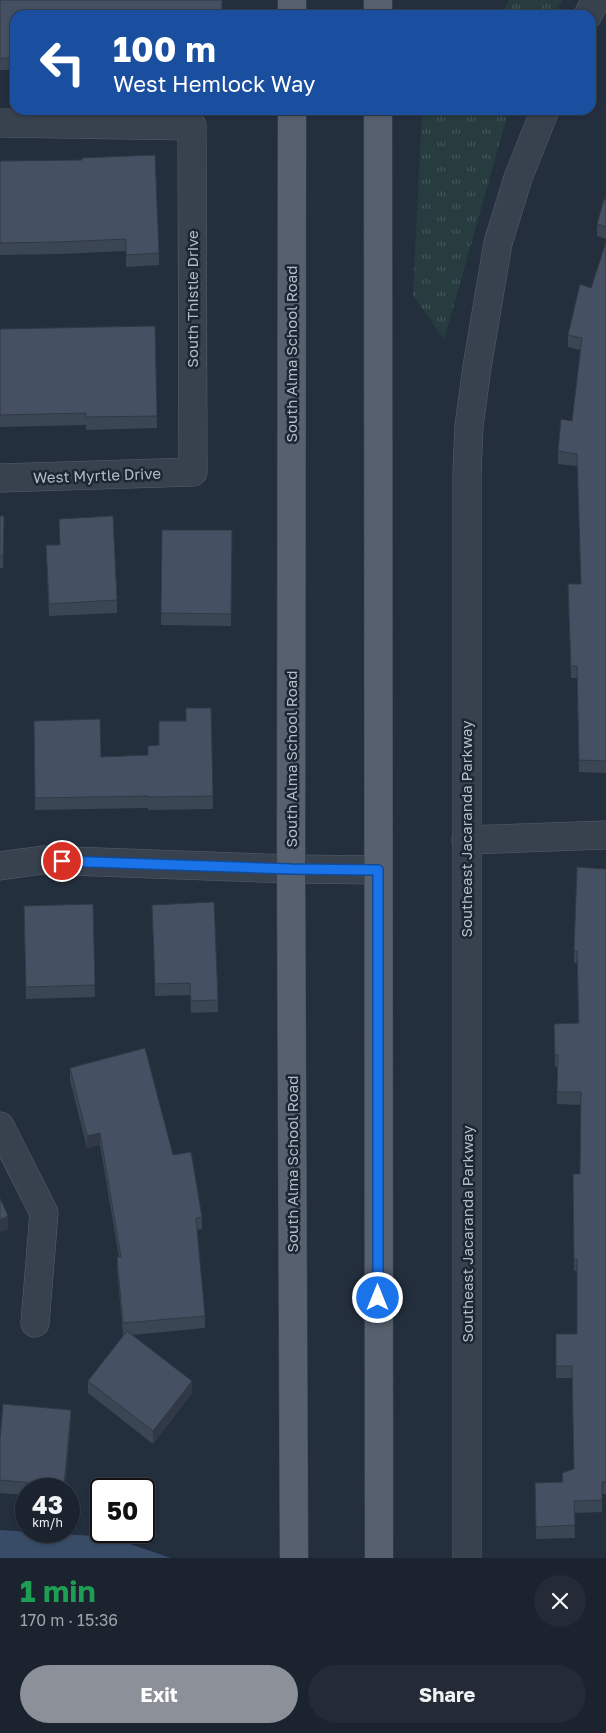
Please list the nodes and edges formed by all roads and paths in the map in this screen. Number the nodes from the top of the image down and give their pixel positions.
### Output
1 (292, 115) edge
2 (378, 115) edge
3 (543, 115) edge
4 (0, 123) edge
5 (193, 472) joint
6 (0, 478) edge
7 (606, 834) edge
8 (466, 840) junction
9 (0, 866) edge
10 (291, 869) junction
11 (378, 870) junction
12 (0, 1126) edge
13 (35, 1323) dead end
14 (294, 1558) edge
15 (379, 1558) edge
16 (467, 1558) edge

1 - 10 main road, South Alma School Road
2 - 11 main road
3 - 8 street, Southeast Jacaranda Parkway
4 - 5 street, South Thistle Drive
5 - 6 street, West Myrtle Drive
7 - 8 street
8 - 16 street, Southeast Jacaranda Parkway
9 - 10 street
10 - 11 street
10 - 14 main road, South Alma School Road
11 - 15 main road
12 - 13 street

